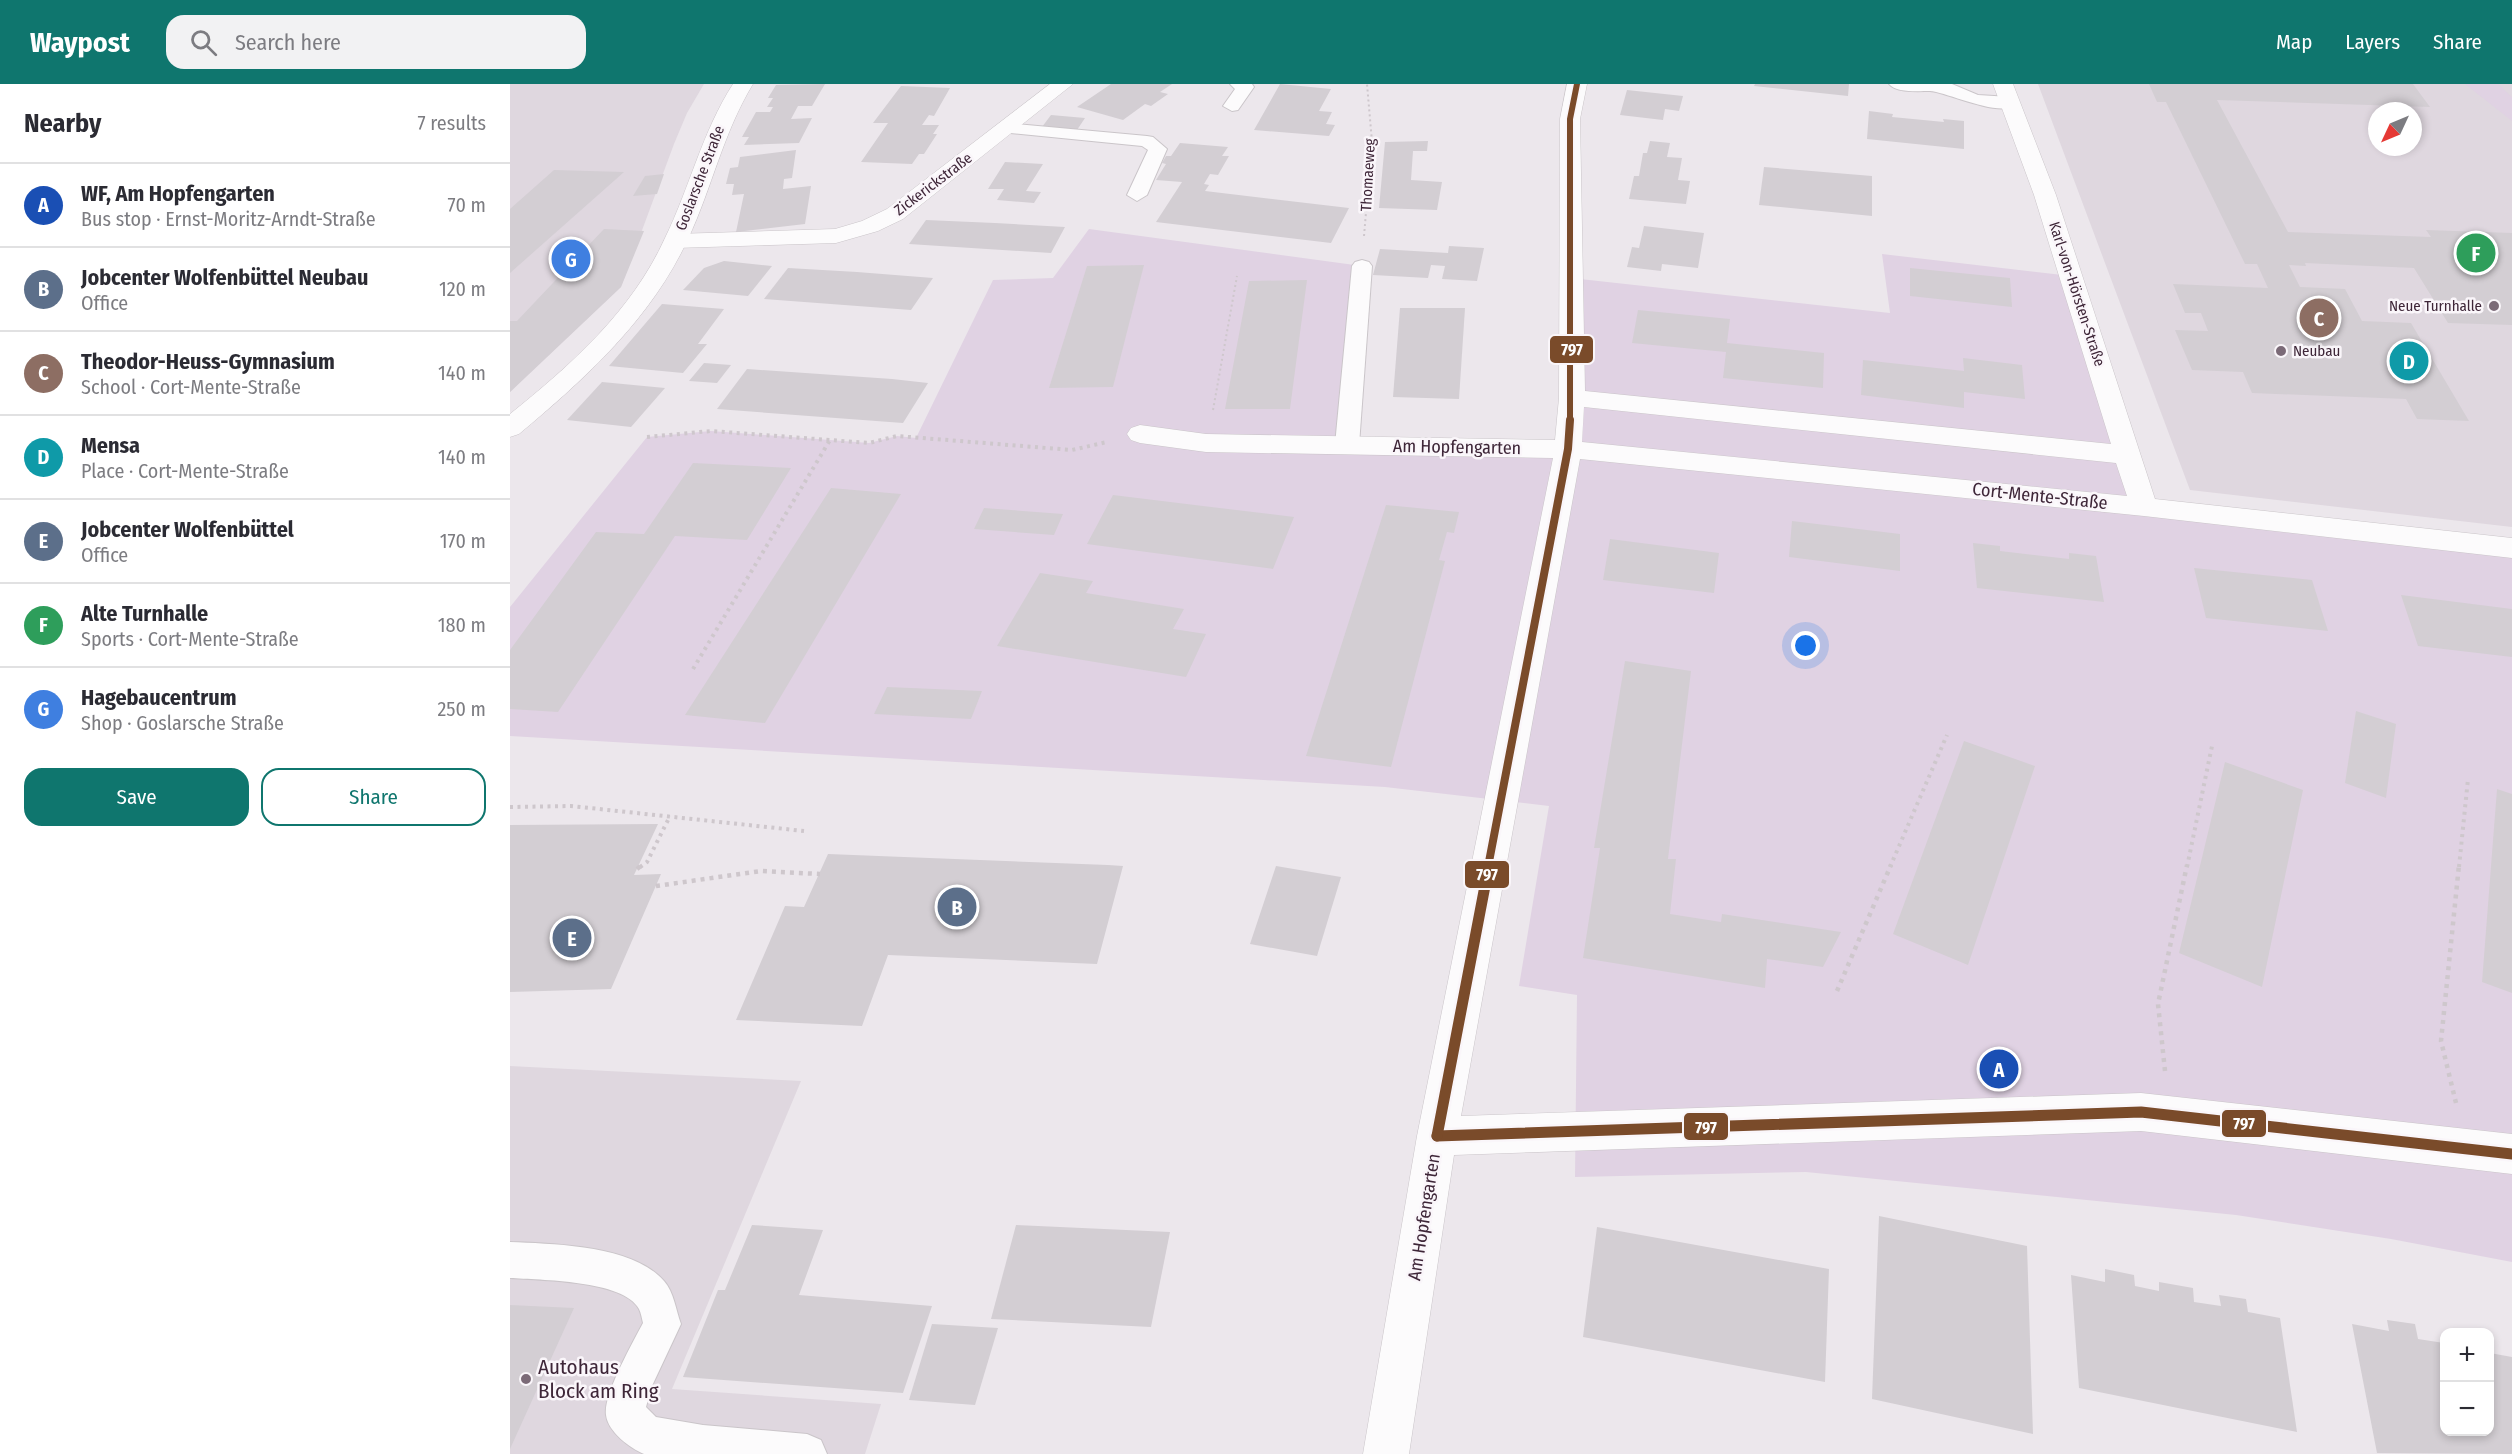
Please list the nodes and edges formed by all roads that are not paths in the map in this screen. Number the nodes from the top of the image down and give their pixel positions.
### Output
1 (743, 84) edge
2 (1064, 84) edge
3 (1239, 84) edge
4 (1577, 84) edge
5 (1898, 84) edge
6 (2006, 93) edge
7 (1232, 106) dead end
8 (1006, 128) junction
9 (1137, 195) dead end
10 (675, 241) junction
11 (1362, 266) road end
12 (1572, 398) junction
13 (510, 428) edge
14 (1140, 434) road end
15 (1347, 445) junction
16 (1568, 450) junction
17 (2128, 455) junction
18 (2144, 507) junction
19 (2512, 548) edge
20 (1437, 1136) junction
21 (2512, 1154) edge
22 (510, 1260) edge
23 (807, 1454) edge
24 (1386, 1454) edge

1 - 10 street, Goslarsche Straße
2 - 8 street, Zickerickstraße
3 - 7 lane
4 - 12 street, Am Hopfengarten
5 - 6 lane
6 - 17 street, Karl-von-Hörsten-Straße
8 - 9 lane
8 - 10 street, Zickerickstraße
10 - 13 street, Goslarsche Straße
11 - 15 lane
12 - 16 street, Am Hopfengarten
12 - 17 street
14 - 15 street, Am Hopfengarten
15 - 16 street, Am Hopfengarten
16 - 18 street, Cort-Mente-Straße
16 - 20 street, Am Hopfengarten
17 - 18 street, Karl-von-Hörsten-Straße
18 - 19 street, Cort-Mente-Straße
20 - 21 street
20 - 24 street, Am Hopfengarten
22 - 23 lane

